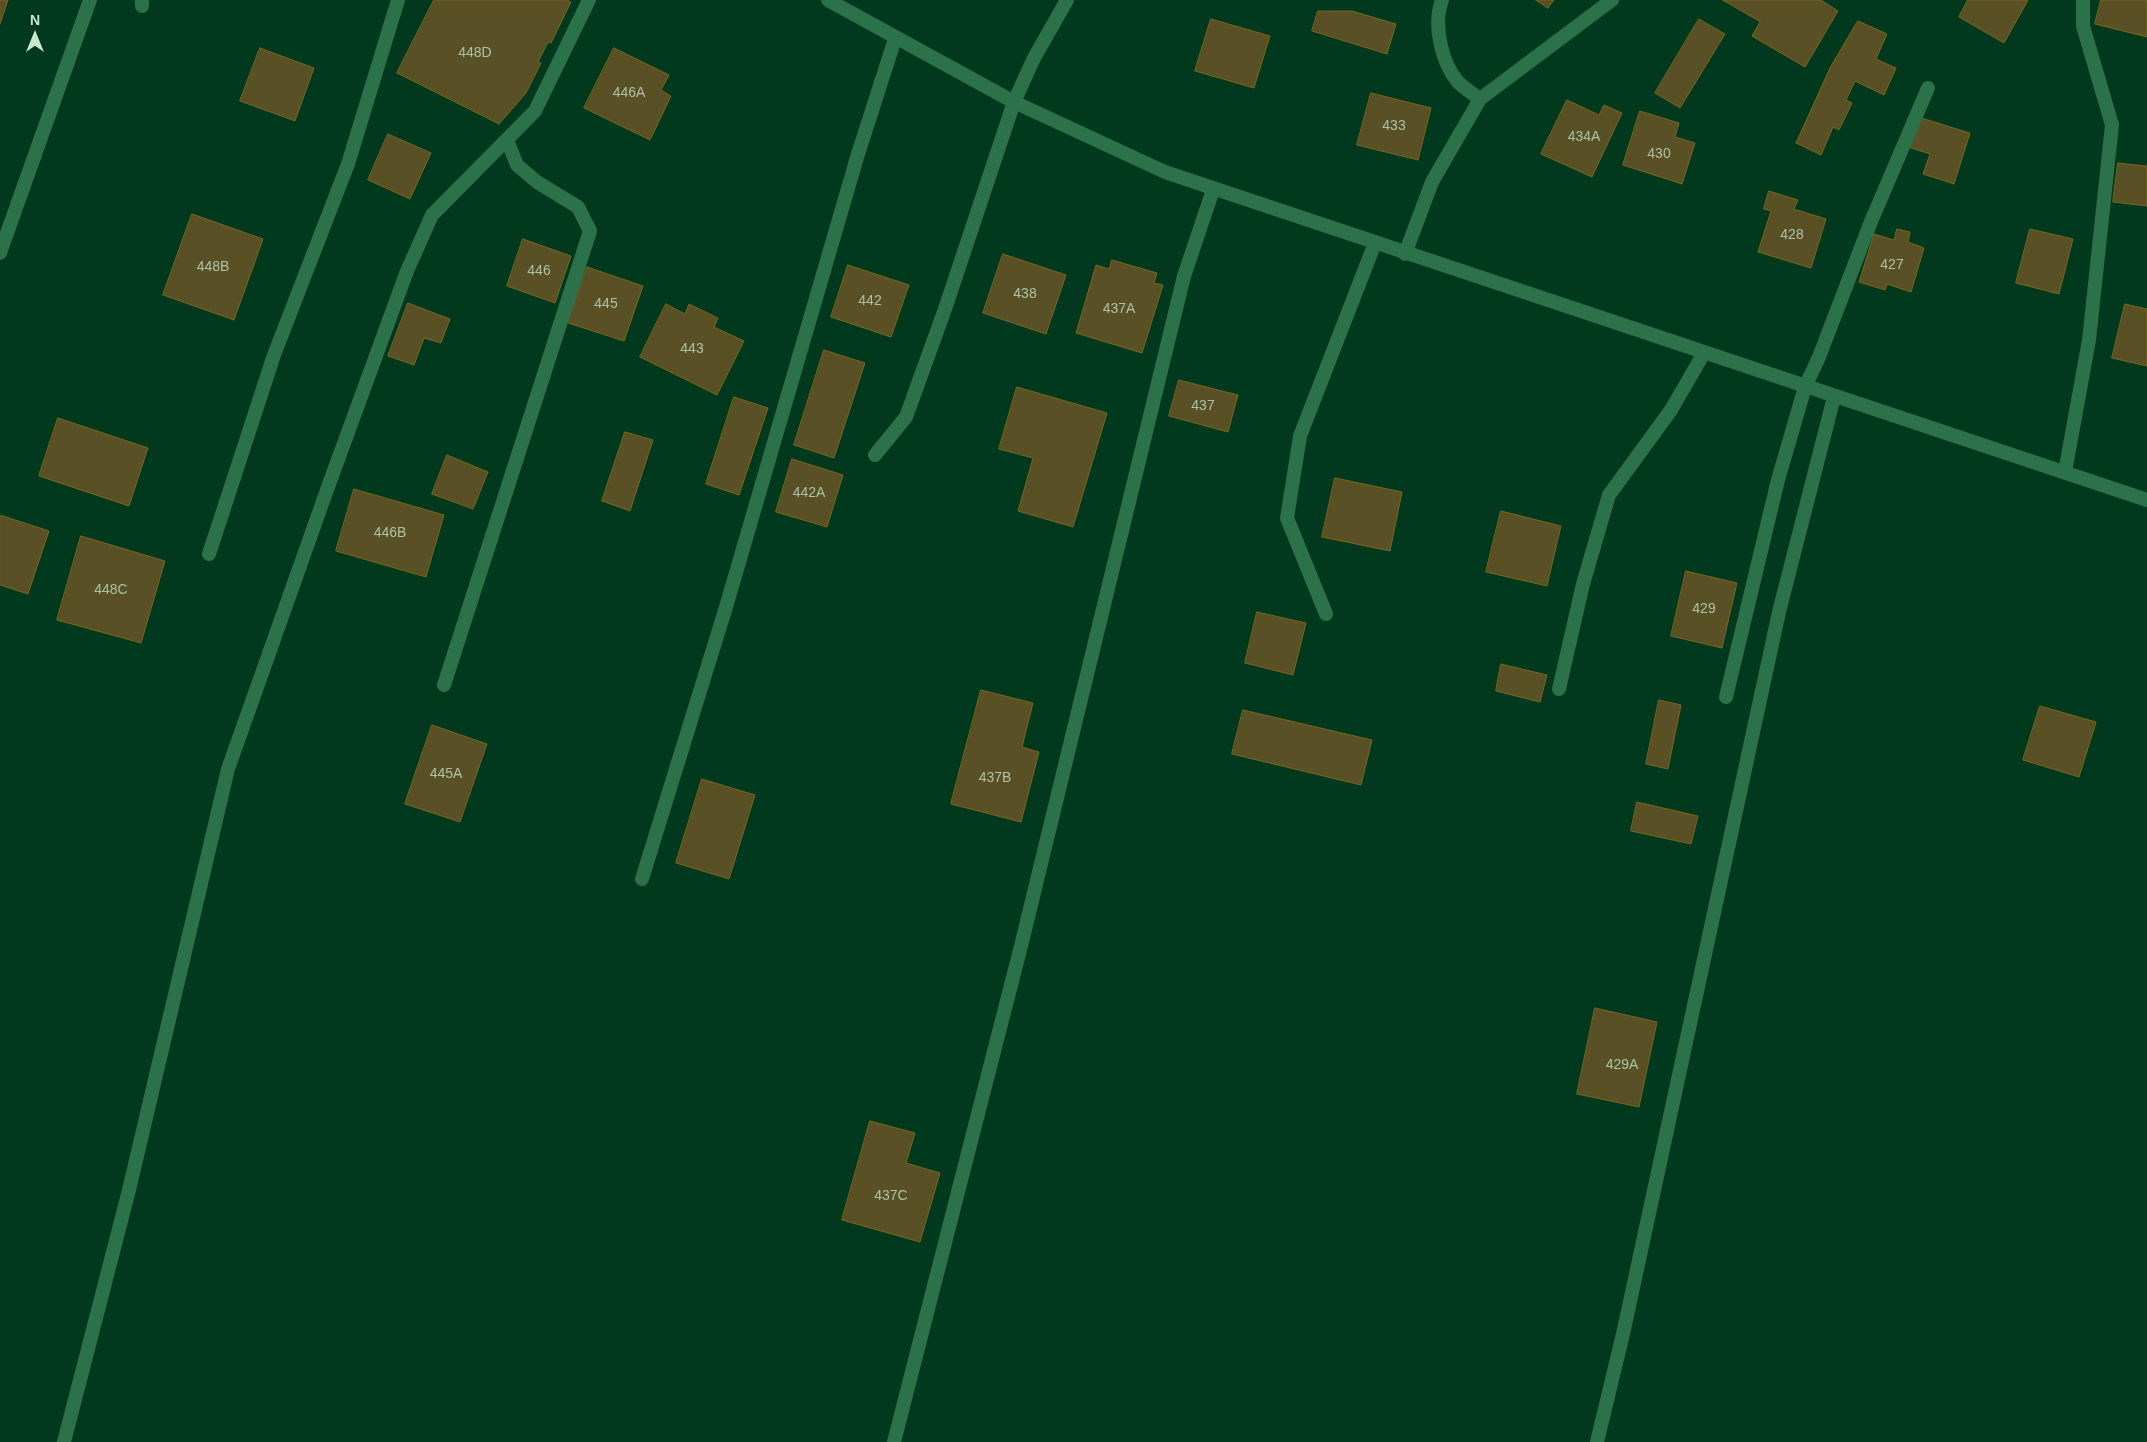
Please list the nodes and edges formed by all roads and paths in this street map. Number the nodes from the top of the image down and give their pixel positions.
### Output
1 (90, 0) edge
2 (398, 0) edge
3 (589, 0) edge
4 (828, 0) edge
5 (1067, 0) edge
6 (1442, 0) edge
7 (1612, 0) edge
8 (2083, 0) edge
9 (895, 39) junction
10 (1928, 88) dead end
11 (1480, 99) junction
12 (1014, 102) junction
13 (506, 140) junction
14 (1213, 190) junction
15 (1375, 243) junction
16 (0, 252) edge
17 (1405, 254) junction
18 (1704, 353) junction
19 (1805, 386) junction
20 (1834, 396) junction
21 (875, 455) dead end
22 (2065, 472) junction
23 (2147, 500) edge
24 (209, 554) dead end
25 (1326, 614) dead end
26 (444, 685) dead end
27 (1560, 689) dead end
28 (1726, 697) dead end
29 (642, 879) dead end
30 (64, 1442) edge
31 (894, 1442) edge
32 (1597, 1442) edge

1 - 16 street
2 - 24 street
3 - 13 street
4 - 9 street
5 - 12 street
6 - 11 street
7 - 11 street
8 - 22 street
9 - 12 street
9 - 29 street
10 - 19 street
11 - 17 street
12 - 14 street
12 - 21 street
13 - 26 street
13 - 30 street
14 - 15 street
14 - 31 street
15 - 17 street
15 - 25 street
17 - 18 street
18 - 19 street
18 - 27 street
19 - 20 street
19 - 28 street
20 - 22 street
20 - 32 street
22 - 23 street

